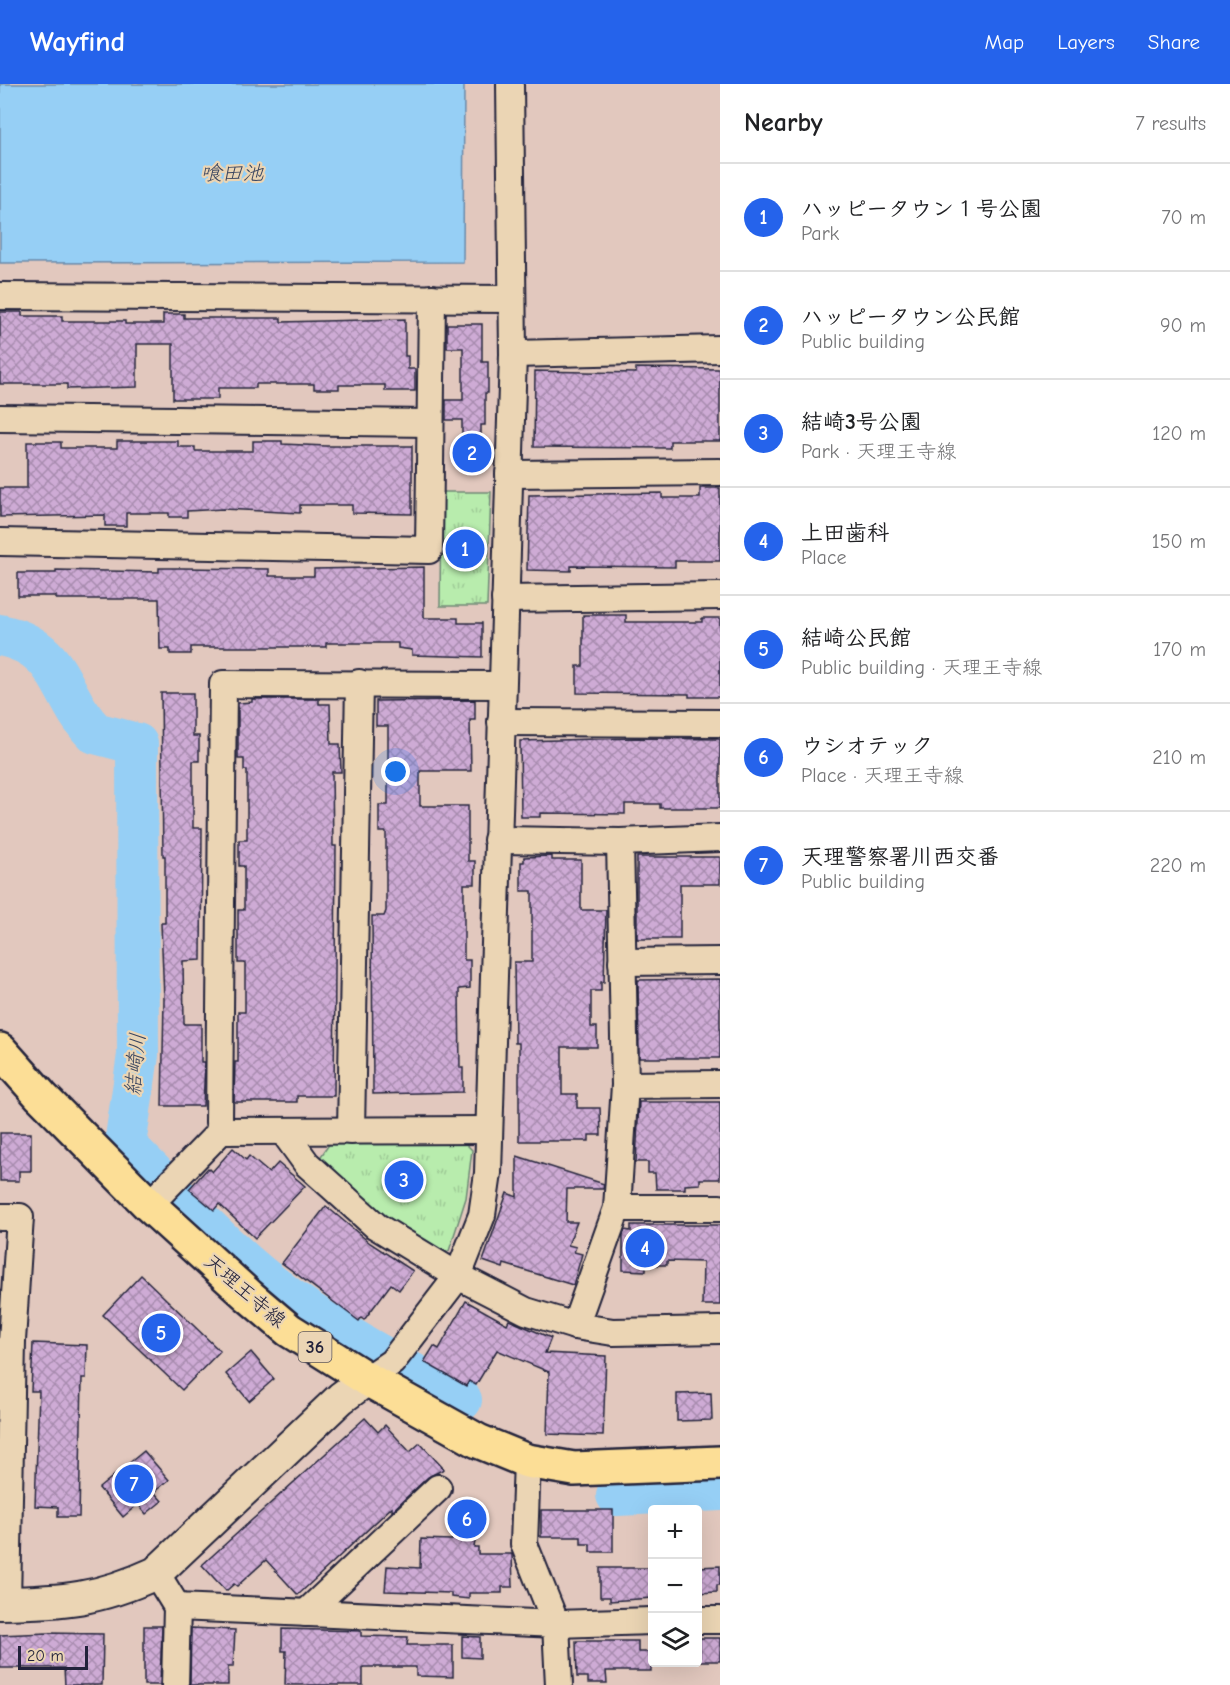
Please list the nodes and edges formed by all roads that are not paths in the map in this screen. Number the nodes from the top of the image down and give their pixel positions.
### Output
1 (510, 84) edge
2 (0, 296) edge
3 (432, 298) junction
4 (512, 299) junction
5 (720, 349) edge
6 (513, 354) junction
7 (0, 418) edge
8 (430, 423) junction
9 (720, 472) edge
10 (509, 474) junction
11 (0, 542) edge
12 (720, 596) edge
13 (505, 599) junction
14 (359, 683) junction
15 (501, 685) junction
16 (501, 723) junction
17 (720, 723) edge
18 (720, 838) edge
19 (497, 840) junction
20 (621, 842) junction
21 (720, 961) edge
22 (622, 962) junction
23 (0, 1050) edge
24 (720, 1084) edge
25 (625, 1085) junction
26 (489, 1130) junction
27 (221, 1131) junction
28 (283, 1131) junction
29 (351, 1131) junction
30 (149, 1205) junction
31 (720, 1208) edge
32 (617, 1209) junction
33 (0, 1217) edge
34 (459, 1276) junction
35 (575, 1326) junction
36 (720, 1330) edge
37 (6, 1341) edge
38 (367, 1379) junction
39 (527, 1461) junction
40 (720, 1463) edge
41 (5, 1466) edge
42 (438, 1488) dead end
43 (156, 1573) junction
44 (4, 1603) edge
45 (177, 1607) junction
46 (306, 1613) junction
47 (702, 1620) edge
48 (720, 1620) edge
49 (648, 1621) edge
50 (556, 1624) junction
51 (175, 1685) edge
52 (559, 1685) edge

1 - 4 street
2 - 3 street
3 - 4 street
3 - 8 street
4 - 6 street
5 - 6 street
6 - 10 street
7 - 8 street
8 - 11 street
9 - 10 street
10 - 13 street
12 - 13 street
13 - 15 street
14 - 15 street
14 - 27 street
14 - 29 street
15 - 16 street
16 - 17 street
16 - 19 street
18 - 20 street
19 - 20 street
19 - 26 street
20 - 22 street
21 - 22 street
22 - 25 street
23 - 30 main road, 天理王寺線 / 36
24 - 25 street
25 - 32 street
26 - 29 street
26 - 34 street
27 - 28 street
27 - 30 street
28 - 29 street
28 - 34 street
30 - 38 main road, 天理王寺線 / 36
31 - 32 street
32 - 35 street
33 - 37 street
34 - 35 street
34 - 38 street
35 - 36 street
37 - 41 street
38 - 39 main road, 天理王寺線 / 36
38 - 43 street
39 - 40 main road, 天理王寺線 / 36
39 - 50 street
41 - 44 street
42 - 46 street
43 - 44 street
43 - 45 street
45 - 46 street
45 - 51 street
46 - 50 street
47 - 48 street
49 - 50 street
50 - 52 street

